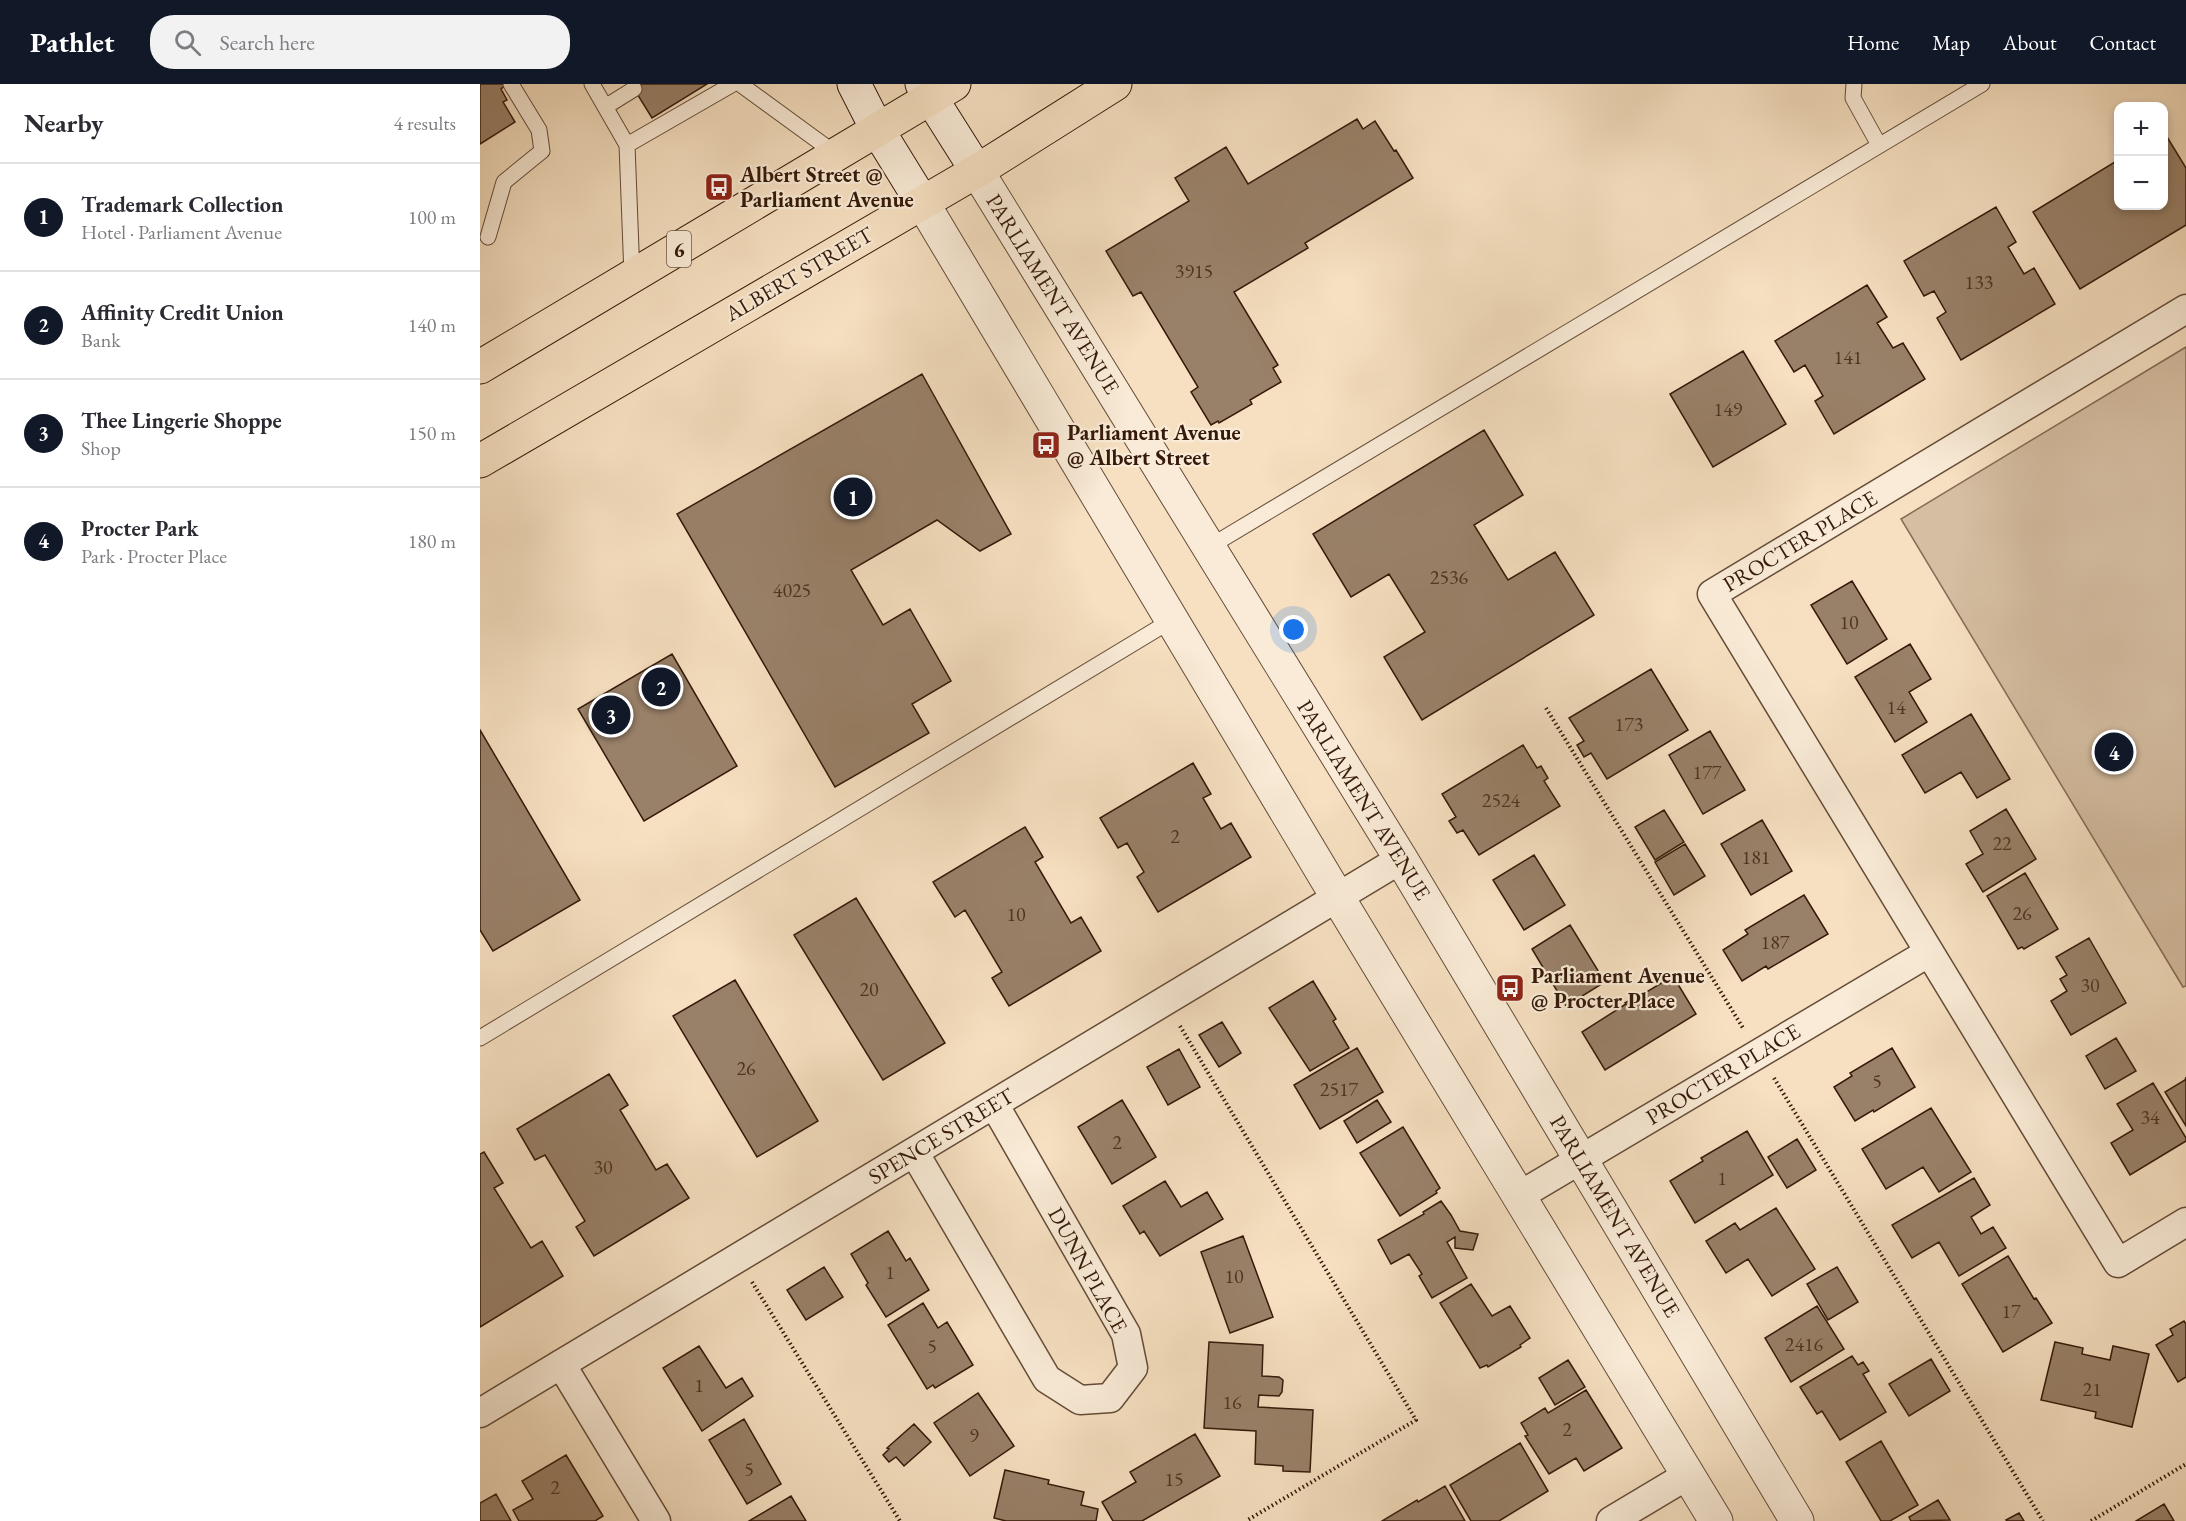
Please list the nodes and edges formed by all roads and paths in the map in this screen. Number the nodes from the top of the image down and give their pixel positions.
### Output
1 (511, 84) edge
2 (592, 84) edge
3 (733, 84) edge
4 (740, 84) edge
5 (854, 84) edge
6 (1115, 84) edge
7 (1854, 84) edge
8 (1982, 84) edge
9 (936, 88) edge
10 (634, 89) dead end
11 (605, 106) junction
12 (877, 129) junction
13 (627, 145) junction
14 (1879, 145) junction
15 (836, 154) junction
16 (976, 171) junction
17 (922, 202) junction
18 (488, 237) dead end
19 (632, 276) junction
20 (2186, 309) edge
21 (480, 367) edge
22 (480, 461) edge
23 (1209, 547) junction
24 (1172, 620) junction
25 (1546, 708) dead end
26 (1401, 859) junction
27 (1338, 897) junction
28 (1928, 953) junction
29 (1165, 1001) junction
30 (480, 1038) edge
31 (1759, 1053) junction
32 (994, 1104) junction
33 (914, 1152) junction
34 (1580, 1158) junction
35 (1518, 1196) junction
36 (2186, 1222) edge
37 (737, 1258) junction
38 (561, 1364) junction
39 (480, 1413) edge
40 (2186, 1464) edge
41 (1688, 1475) junction
42 (1790, 1518) edge
43 (657, 1521) edge
44 (900, 1521) edge
45 (1246, 1521) edge
46 (1611, 1521) edge
47 (1716, 1521) edge
48 (2043, 1521) edge
49 (2091, 1521) edge

1 - 18 lane
2 - 11 lane
3 - 13 lane
4 - 15 lane
5 - 12 street
6 - 16 main road, ALBERT STREET
7 - 14 lane
8 - 14 lane
9 - 12 main road, 6
9 - 16 street, PARLIAMENT AVENUE
10 - 11 lane
11 - 13 lane
12 - 15 main road, 6
12 - 17 street
13 - 19 lane
14 - 23 lane
15 - 19 main road, 6
16 - 17 main road, ALBERT STREET
16 - 23 street, PARLIAMENT AVENUE
17 - 22 main road, ALBERT STREET
17 - 24 street
19 - 21 main road, 6
20 - 28 street, PROCTER PLACE
23 - 26 street, PARLIAMENT AVENUE
24 - 27 street
24 - 30 lane
25 - 31 path
26 - 27 street, SPENCE STREET
26 - 34 street, PARLIAMENT AVENUE
27 - 29 street, SPENCE STREET
27 - 35 street
28 - 31 street, PROCTER PLACE
28 - 36 street, PROCTER PLACE
29 - 32 street, SPENCE STREET
29 - 45 path
31 - 34 street, PROCTER PLACE
31 - 48 path
32 - 33 street, SPENCE STREET
32 - 33 street, DUNN PLACE
33 - 37 street, SPENCE STREET
34 - 35 street, PROCTER PLACE
34 - 42 street, PARLIAMENT AVENUE
35 - 41 street
37 - 38 street, SPENCE STREET
37 - 44 path
38 - 39 street, SPENCE STREET
38 - 43 street
40 - 49 path
41 - 46 street
41 - 47 street

